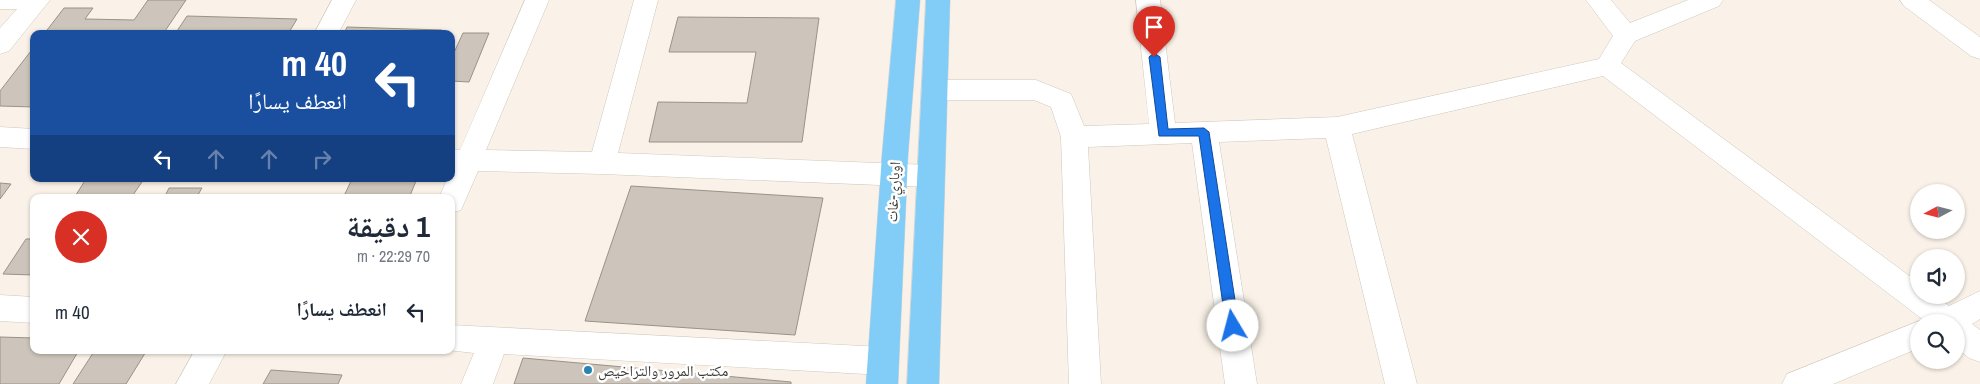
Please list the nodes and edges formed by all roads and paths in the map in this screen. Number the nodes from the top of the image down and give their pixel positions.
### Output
1 (31, 0) edge
2 (38, 0) edge
3 (344, 0) edge
4 (537, 0) edge
5 (646, 0) edge
6 (908, 0) edge
7 (938, 0) edge
8 (1148, 0) edge
9 (1598, 0) edge
10 (1711, 0) edge
11 (1912, 0) edge
12 (0, 1) edge
13 (328, 30) edge
14 (1626, 36) junction
15 (0, 45) edge
16 (1980, 50) edge
17 (1607, 66) junction
18 (934, 90) junction
19 (1338, 127) junction
20 (1204, 132) junction
21 (1163, 133) junction
22 (0, 137) edge
23 (1074, 137) junction
24 (30, 139) edge
25 (461, 160) edge
26 (602, 162) junction
27 (893, 175) junction
28 (930, 176) junction
29 (453, 194) edge
30 (1980, 304) edge
31 (0, 308) edge
32 (30, 310) edge
33 (1936, 314) edge
34 (1962, 314) edge
35 (1965, 336) edge
36 (455, 338) edge
37 (1910, 338) edge
38 (496, 339) junction
39 (1980, 348) edge
40 (210, 354) edge
41 (883, 373) edge
42 (192, 384) edge
43 (478, 384) edge
44 (923, 384) edge
45 (1085, 384) edge
46 (1241, 384) edge
47 (1401, 384) edge
48 (1798, 384) edge

1 - 12 street
2 - 15 street
3 - 13 street
4 - 25 street
5 - 26 street
6 - 27 highway, اوباري-غات
7 - 18 highway
8 - 21 street
9 - 14 street
10 - 14 street
11 - 16 street
14 - 17 street
17 - 19 street
17 - 33 street
18 - 23 street
18 - 28 highway
19 - 20 street
19 - 47 street
20 - 21 street
20 - 46 street
21 - 23 street
22 - 24 street
23 - 45 street
25 - 26 street
25 - 29 street
26 - 27 street
27 - 28 street
27 - 41 highway, اوباري-غات
28 - 44 highway
30 - 34 street
31 - 32 street
35 - 39 street
36 - 38 street
37 - 48 street
38 - 41 street
38 - 43 street
40 - 42 street

